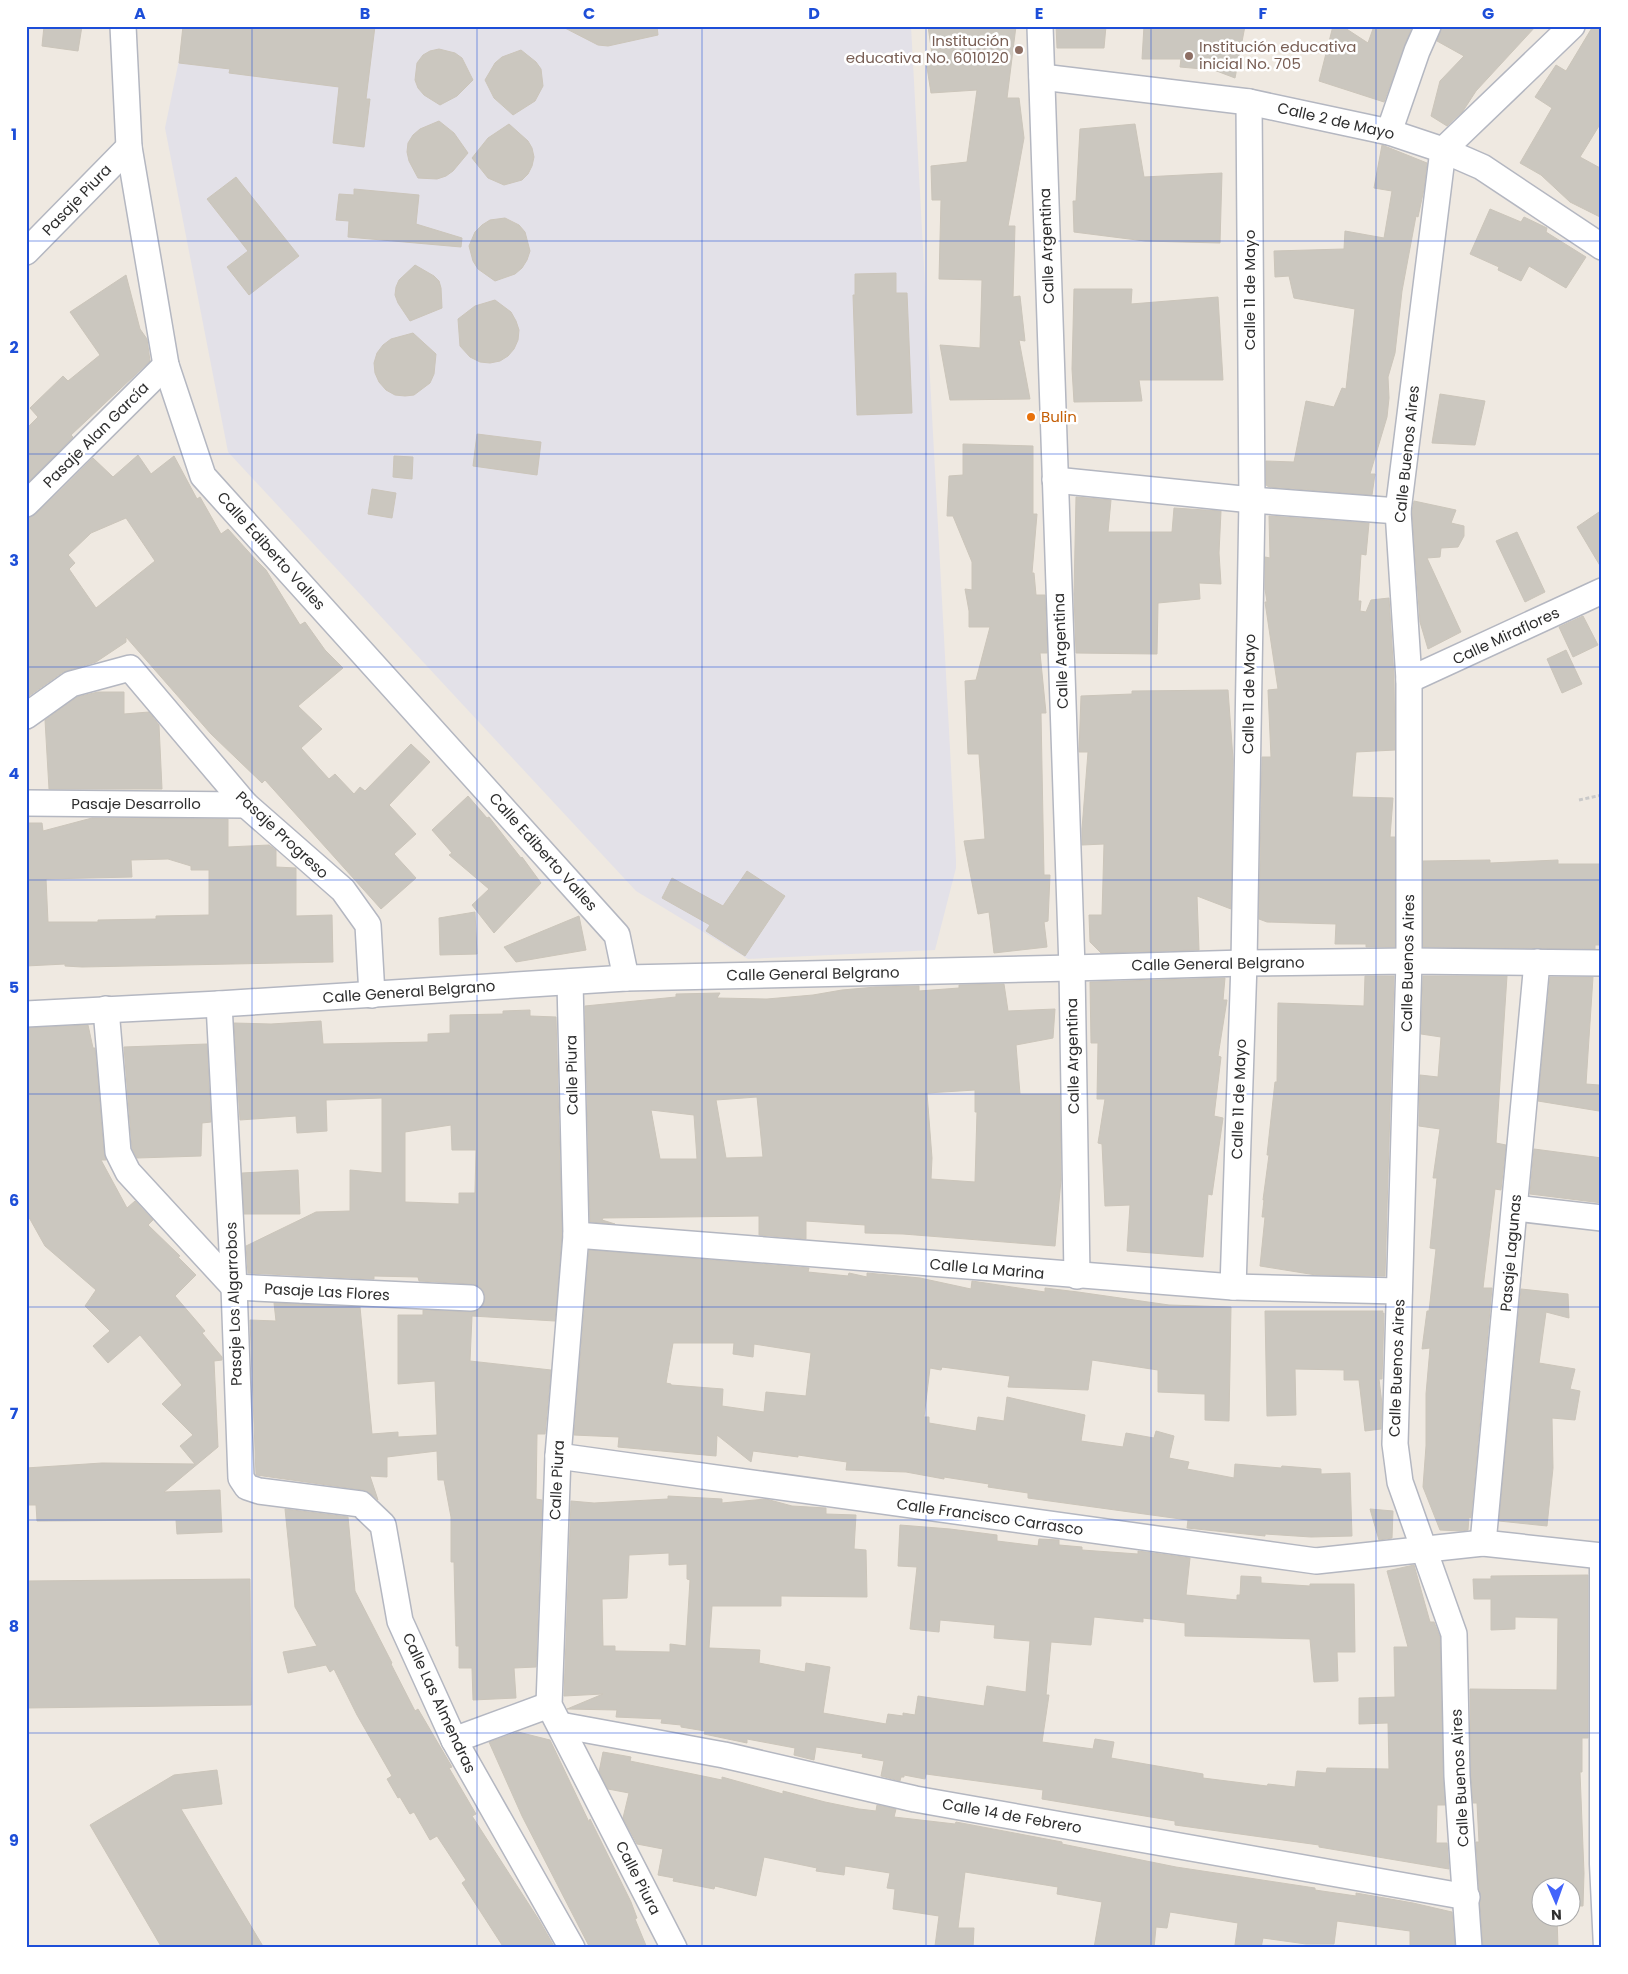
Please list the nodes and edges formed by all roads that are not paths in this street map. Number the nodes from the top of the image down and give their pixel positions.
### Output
1 (123, 26) edge
2 (1040, 26) edge
3 (1428, 26) edge
4 (1572, 26) edge
5 (1042, 77) junction
6 (1249, 102) junction
7 (1389, 132) junction
8 (129, 147) junction
9 (1443, 150) junction
10 (1602, 247) edge
11 (26, 252) edge
12 (166, 365) junction
13 (1055, 480) junction
14 (1252, 500) junction
15 (26, 504) edge
16 (1398, 511) junction
17 (1602, 591) edge
18 (1409, 680) junction
19 (26, 716) edge
20 (26, 803) edge
21 (246, 805) junction
22 (1409, 961) junction
23 (1537, 962) junction
24 (1244, 963) junction
25 (1602, 963) edge
26 (1072, 968) junction
27 (626, 978) junction
28 (570, 982) junction
29 (372, 994) junction
30 (219, 1004) junction
31 (106, 1009) junction
32 (26, 1014) edge
33 (1515, 1208) junction
34 (1602, 1218) edge
35 (576, 1235) junction
36 (1077, 1276) junction
37 (234, 1287) junction
38 (1233, 1287) junction
39 (1399, 1291) junction
40 (472, 1298) dead end
41 (558, 1456) junction
42 (361, 1504) joint
43 (1483, 1543) junction
44 (1423, 1550) junction
45 (1599, 1556) edge
46 (554, 1715) junction
47 (454, 1740) junction
48 (1599, 1864) edge
49 (1467, 1896) junction
50 (572, 1948) edge
51 (674, 1948) edge
52 (1469, 1948) edge
53 (1600, 1948) edge

1 - 8 street, Calle Ediberto Valles
2 - 5 street, Calle Argentina
3 - 7 street
4 - 9 street
5 - 6 street, Calle 2 de Mayo
5 - 13 street, Calle Argentina
6 - 7 street, Calle 2 de Mayo
6 - 14 street, Calle 11 de Mayo
7 - 9 street, Calle 2 de Mayo
8 - 11 street, Pasaje Piura
8 - 12 street, Calle Ediberto Valles
9 - 10 street, Calle 2 de Mayo
9 - 16 street, Calle Buenos Aires
12 - 15 street, Pasaje Alan García
12 - 27 street, Calle Ediberto Valles
13 - 14 street
13 - 26 street, Calle Argentina
14 - 16 street
14 - 24 street, Calle 11 de Mayo
16 - 18 street, Calle Buenos Aires
17 - 18 street, Calle Miraflores
18 - 22 street, Calle Buenos Aires
19 - 21 street, Pasaje Progreso
20 - 21 street, Pasaje Desarrollo
21 - 29 street, Pasaje Progreso
22 - 23 street, Calle General Belgrano
22 - 24 street, Calle General Belgrano
22 - 39 street, Calle Buenos Aires
23 - 25 street, Calle General Belgrano
23 - 33 street, Pasaje Lagunas
24 - 26 street, Calle General Belgrano
24 - 38 street, Calle 11 de Mayo
26 - 27 street, Calle General Belgrano
26 - 36 street, Calle Argentina
27 - 28 street, Calle General Belgrano
28 - 29 street, Calle General Belgrano
28 - 35 street, Calle Piura
29 - 30 street, Calle General Belgrano
30 - 31 street, Calle General Belgrano
30 - 37 street, Pasaje Los Algarrobos
31 - 32 street, Calle General Belgrano
31 - 37 street
33 - 34 street
33 - 43 street, Pasaje Lagunas
35 - 36 street, Calle La Marina
35 - 41 street, Calle Piura
36 - 38 street, Calle La Marina
37 - 40 street, Pasaje Las Flores
37 - 42 street, Pasaje Los Algarrobos
38 - 39 street, Calle La Marina
39 - 44 street, Calle Buenos Aires
41 - 44 street, Calle Francisco Carrasco
41 - 46 street, Calle Piura
42 - 47 street, Calle Las Almendras
43 - 44 street, Calle Francisco Carrasco
43 - 45 street, Calle Francisco Carrasco
44 - 49 street, Calle Buenos Aires
45 - 48 lane
46 - 47 street
46 - 49 street, Calle 14 de Febrero
46 - 51 street, Calle Piura
47 - 50 street, Calle Las Almendras
48 - 53 lane
49 - 52 street, Calle Buenos Aires

